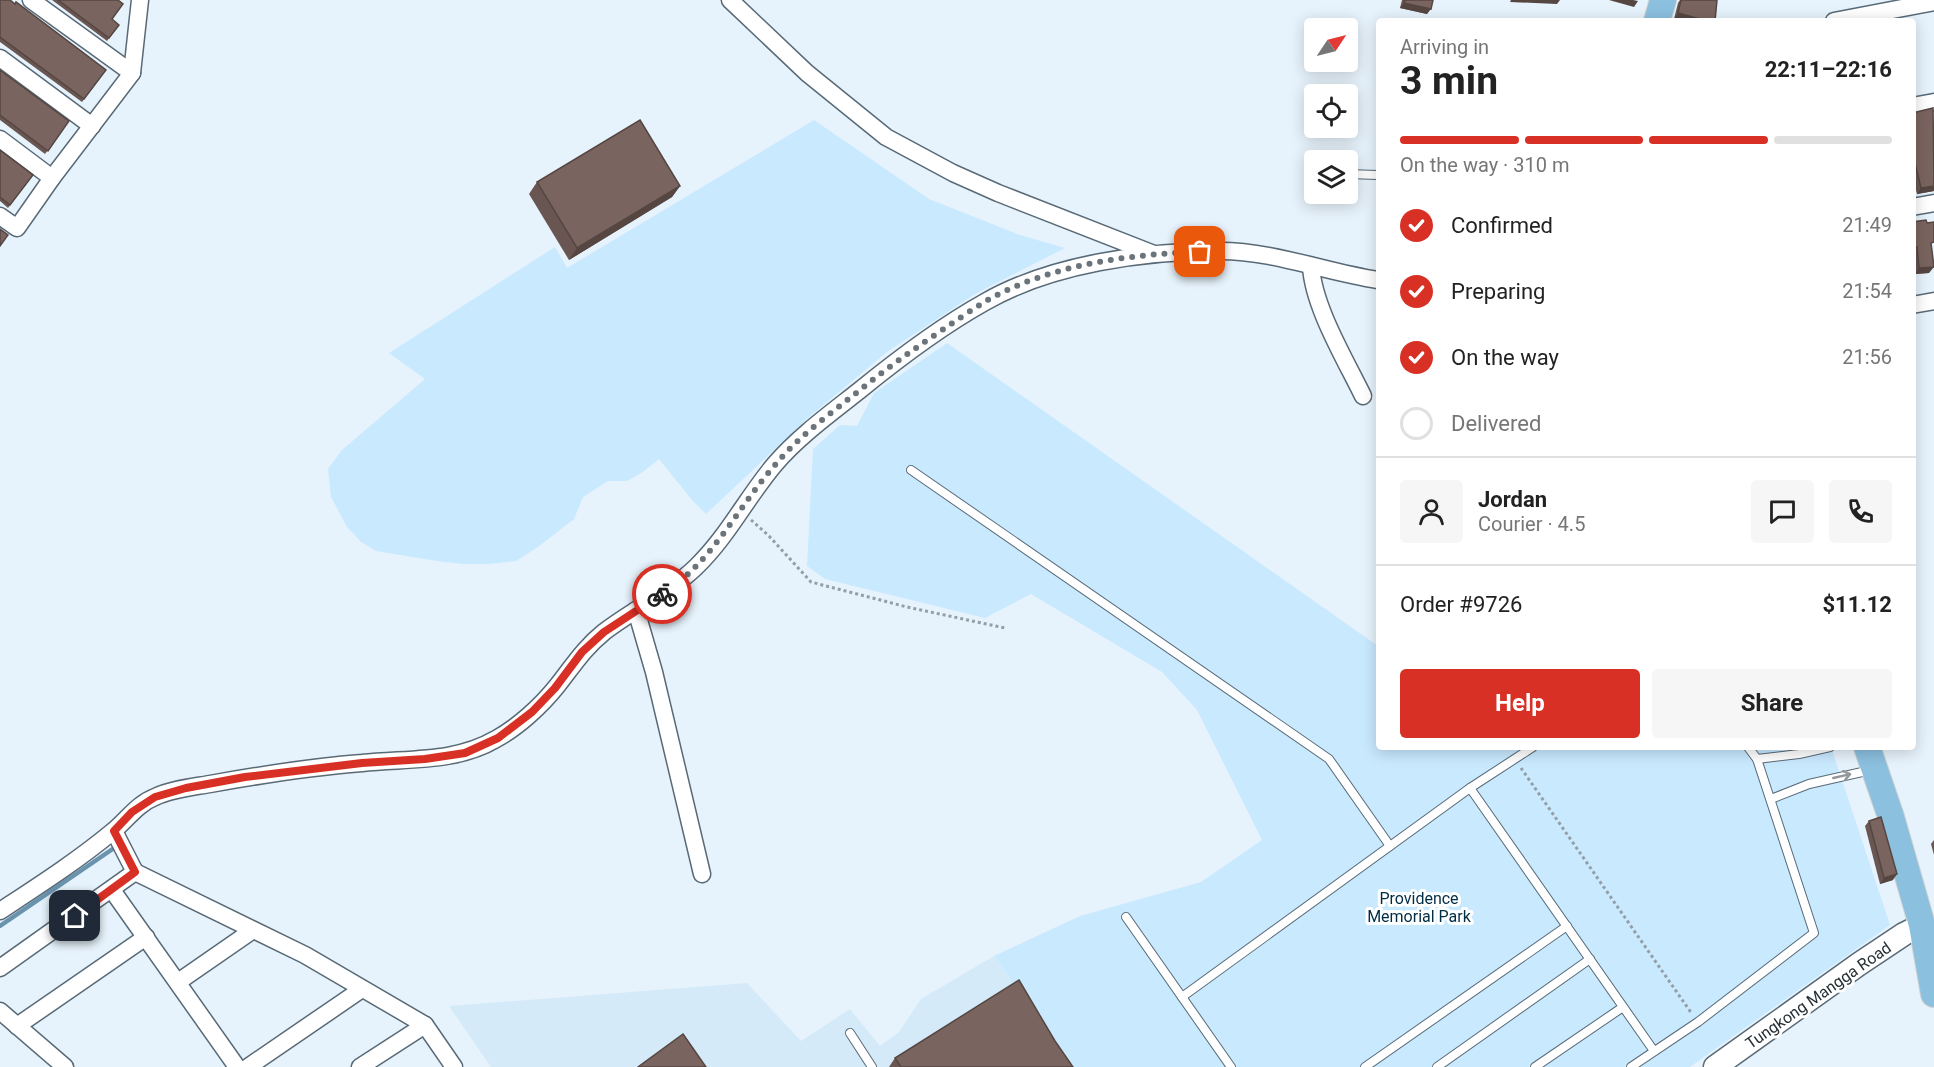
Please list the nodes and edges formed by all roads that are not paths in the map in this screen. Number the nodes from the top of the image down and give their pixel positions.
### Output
1 (32, 0) edge
2 (140, 0) edge
3 (730, 0) edge
4 (1663, 0) edge
5 (1934, 2) edge
6 (1658, 18) edge
7 (1850, 18) edge
8 (0, 58) edge
9 (132, 73) junction
10 (1934, 102) edge
11 (1916, 105) edge
12 (92, 126) junction
13 (0, 139) edge
14 (1358, 174) edge
15 (1376, 175) edge
16 (52, 178) junction
17 (1934, 203) edge
18 (1916, 206) edge
19 (0, 216) edge
20 (1155, 254) junction
21 (1311, 266) junction
22 (1376, 280) edge
23 (1934, 301) edge
24 (1916, 304) edge
25 (1363, 396) dead end
26 (911, 470) dead end
27 (636, 610) junction
28 (1529, 750) edge
29 (1750, 750) edge
30 (1814, 750) edge
31 (1871, 758) edge
32 (1757, 759) junction
33 (1470, 788) junction
34 (1771, 800) junction
35 (114, 831) junction
36 (1390, 846) junction
37 (135, 872) junction
38 (702, 874) dead end
39 (112, 890) junction
40 (0, 911) edge
41 (1126, 916) dead end
42 (1928, 923) edge
43 (1566, 926) junction
44 (253, 930) junction
45 (146, 937) junction
46 (1590, 959) junction
47 (0, 968) edge
48 (178, 982) junction
49 (362, 988) junction
50 (1934, 994) edge
51 (1182, 997) junction
52 (1623, 1007) junction
53 (0, 1011) edge
54 (425, 1025) junction
55 (17, 1026) junction
56 (850, 1033) dead end
57 (1654, 1051) junction
58 (369, 1064) edge
59 (65, 1067) edge
60 (237, 1067) edge
61 (248, 1067) edge
62 (454, 1067) edge
63 (872, 1067) edge
64 (1231, 1067) edge
65 (1365, 1067) edge
66 (1437, 1067) edge
67 (1535, 1067) edge
68 (1631, 1067) edge
69 (1715, 1067) edge

1 - 9 street
2 - 9 street
3 - 20 street
4 - 6 main road
5 - 7 street
8 - 12 street
9 - 12 street
10 - 11 street
12 - 16 street
13 - 16 street
14 - 15 lane
16 - 19 street
17 - 18 street
20 - 21 street
20 - 27 street
21 - 22 street
21 - 25 street
23 - 24 street
26 - 36 lane
27 - 35 street
27 - 38 street
28 - 33 lane
29 - 32 lane
30 - 32 lane
34 -> 31 lane
31 - 42 main road
32 - 34 lane
33 - 36 lane
33 - 43 lane
34 - 57 lane
35 - 37 street
35 - 40 street
36 - 51 lane
37 - 39 street
37 - 44 street
39 - 45 street
39 - 47 street
41 - 51 lane
42 - 50 main road
42 - 69 street, Tungkong Mangga Road
43 - 46 lane
43 - 65 lane
44 - 48 street
44 - 49 street
45 - 48 street
45 - 55 street
46 - 52 lane
46 - 66 lane
48 - 60 street
49 - 54 street
49 - 61 street
51 - 64 lane
52 - 57 lane
52 - 67 lane
53 - 55 street
54 - 58 street
54 - 62 street
55 - 59 street
56 - 63 lane
57 - 68 lane

